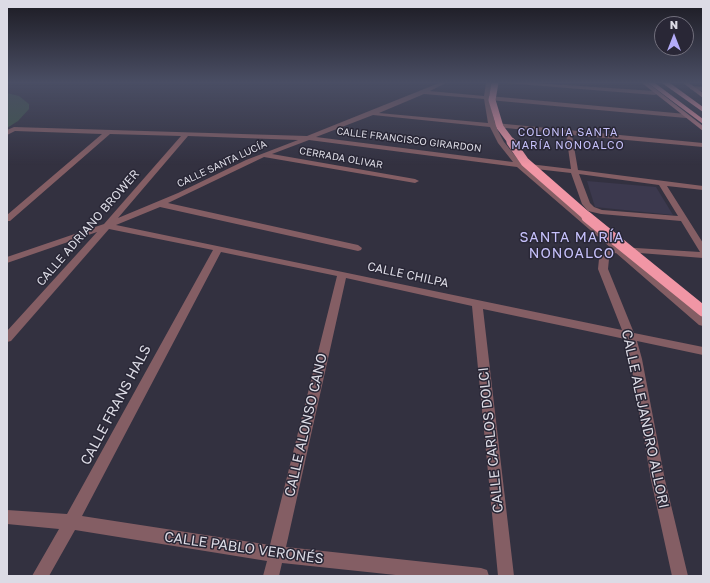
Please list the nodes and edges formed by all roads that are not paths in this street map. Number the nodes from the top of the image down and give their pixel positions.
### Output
1 (380, 110) edge
2 (489, 110) edge
3 (495, 110) edge
4 (622, 110) edge
5 (678, 110) edge
6 (687, 110) edge
7 (373, 113) junction
8 (686, 116) junction
9 (703, 122) edge
10 (492, 125) junction
11 (703, 129) edge
12 (109, 131) junction
13 (569, 132) junction
14 (7, 133) edge
15 (186, 134) junction
16 (308, 138) junction
17 (703, 145) edge
18 (264, 155) junction
19 (518, 164) junction
20 (574, 171) junction
21 (415, 181) dead end
22 (661, 182) junction
23 (703, 188) edge
24 (160, 204) junction
25 (7, 219) edge
26 (684, 219) junction
27 (107, 226) junction
28 (358, 248) dead end
29 (218, 249) junction
30 (617, 249) junction
31 (703, 250) edge
32 (703, 255) edge
33 (7, 260) edge
34 (342, 274) junction
35 (477, 304) junction
36 (703, 311) edge
37 (703, 322) edge
38 (630, 336) junction
39 (7, 338) edge
40 (703, 351) edge
41 (7, 517) edge
42 (71, 522) junction
43 (276, 554) junction
44 (40, 576) edge
45 (271, 576) edge
46 (481, 576) edge
47 (506, 576) edge
48 (680, 576) edge

1 - 7 street, CALLE SANTA LUCÍA
2 - 10 street
3 - 36 highway, bridge
4 - 8 street
5 - 8 main road
6 - 9 highway
7 - 10 street
7 - 16 street, CALLE SANTA LUCÍA
8 - 11 main road
10 - 13 street
10 - 19 street
12 - 14 street, CALLE FRANCISCO GIRARDON
12 - 15 street, CALLE FRANCISCO GIRARDON
12 - 25 street
13 - 17 street
13 - 20 street
15 - 16 street, CALLE FRANCISCO GIRARDON
15 - 27 street, CALLE ADRIANO BROWER
16 - 18 street, CALLE SANTA LUCÍA
16 - 19 street, CALLE FRANCISCO GIRARDON
18 - 21 street, CERRADA OLIVAR
18 - 24 street, CALLE SANTA LUCÍA
19 - 20 street, CALLE FRANCISCO GIRARDON
19 - 30 street
20 - 22 street, CALLE FRANCISCO GIRARDON
20 - 26 street
22 - 23 street, CALLE FRANCISCO GIRARDON
22 - 26 street
24 - 27 street, CALLE SANTA LUCÍA
24 - 28 street
26 - 31 street
27 - 29 street, CALLE CHILPA
27 - 33 street, CALLE SANTA LUCÍA
27 - 39 street, CALLE ADRIANO BROWER
29 - 34 street, CALLE CHILPA
29 - 42 street, CALLE FRANS HALS
30 - 32 street
30 - 37 street
30 - 38 street, CALLE ALEJANDRO ALLORI
34 - 35 street, CALLE CHILPA
34 - 43 street, CALLE ALONSO CANO
35 - 38 street, CALLE CHILPA
35 - 47 street, CALLE CARLOS DOLCI
38 - 40 street, CALLE CHILPA
38 - 48 street, CALLE ALEJANDRO ALLORI
41 - 42 street, CALLE PABLO VERONÉS
42 - 43 street, CALLE PABLO VERONÉS
42 - 44 street, CALLE FRANS HALS
43 - 45 street, CALLE ALONSO CANO
43 - 46 street, CALLE PABLO VERONÉS

